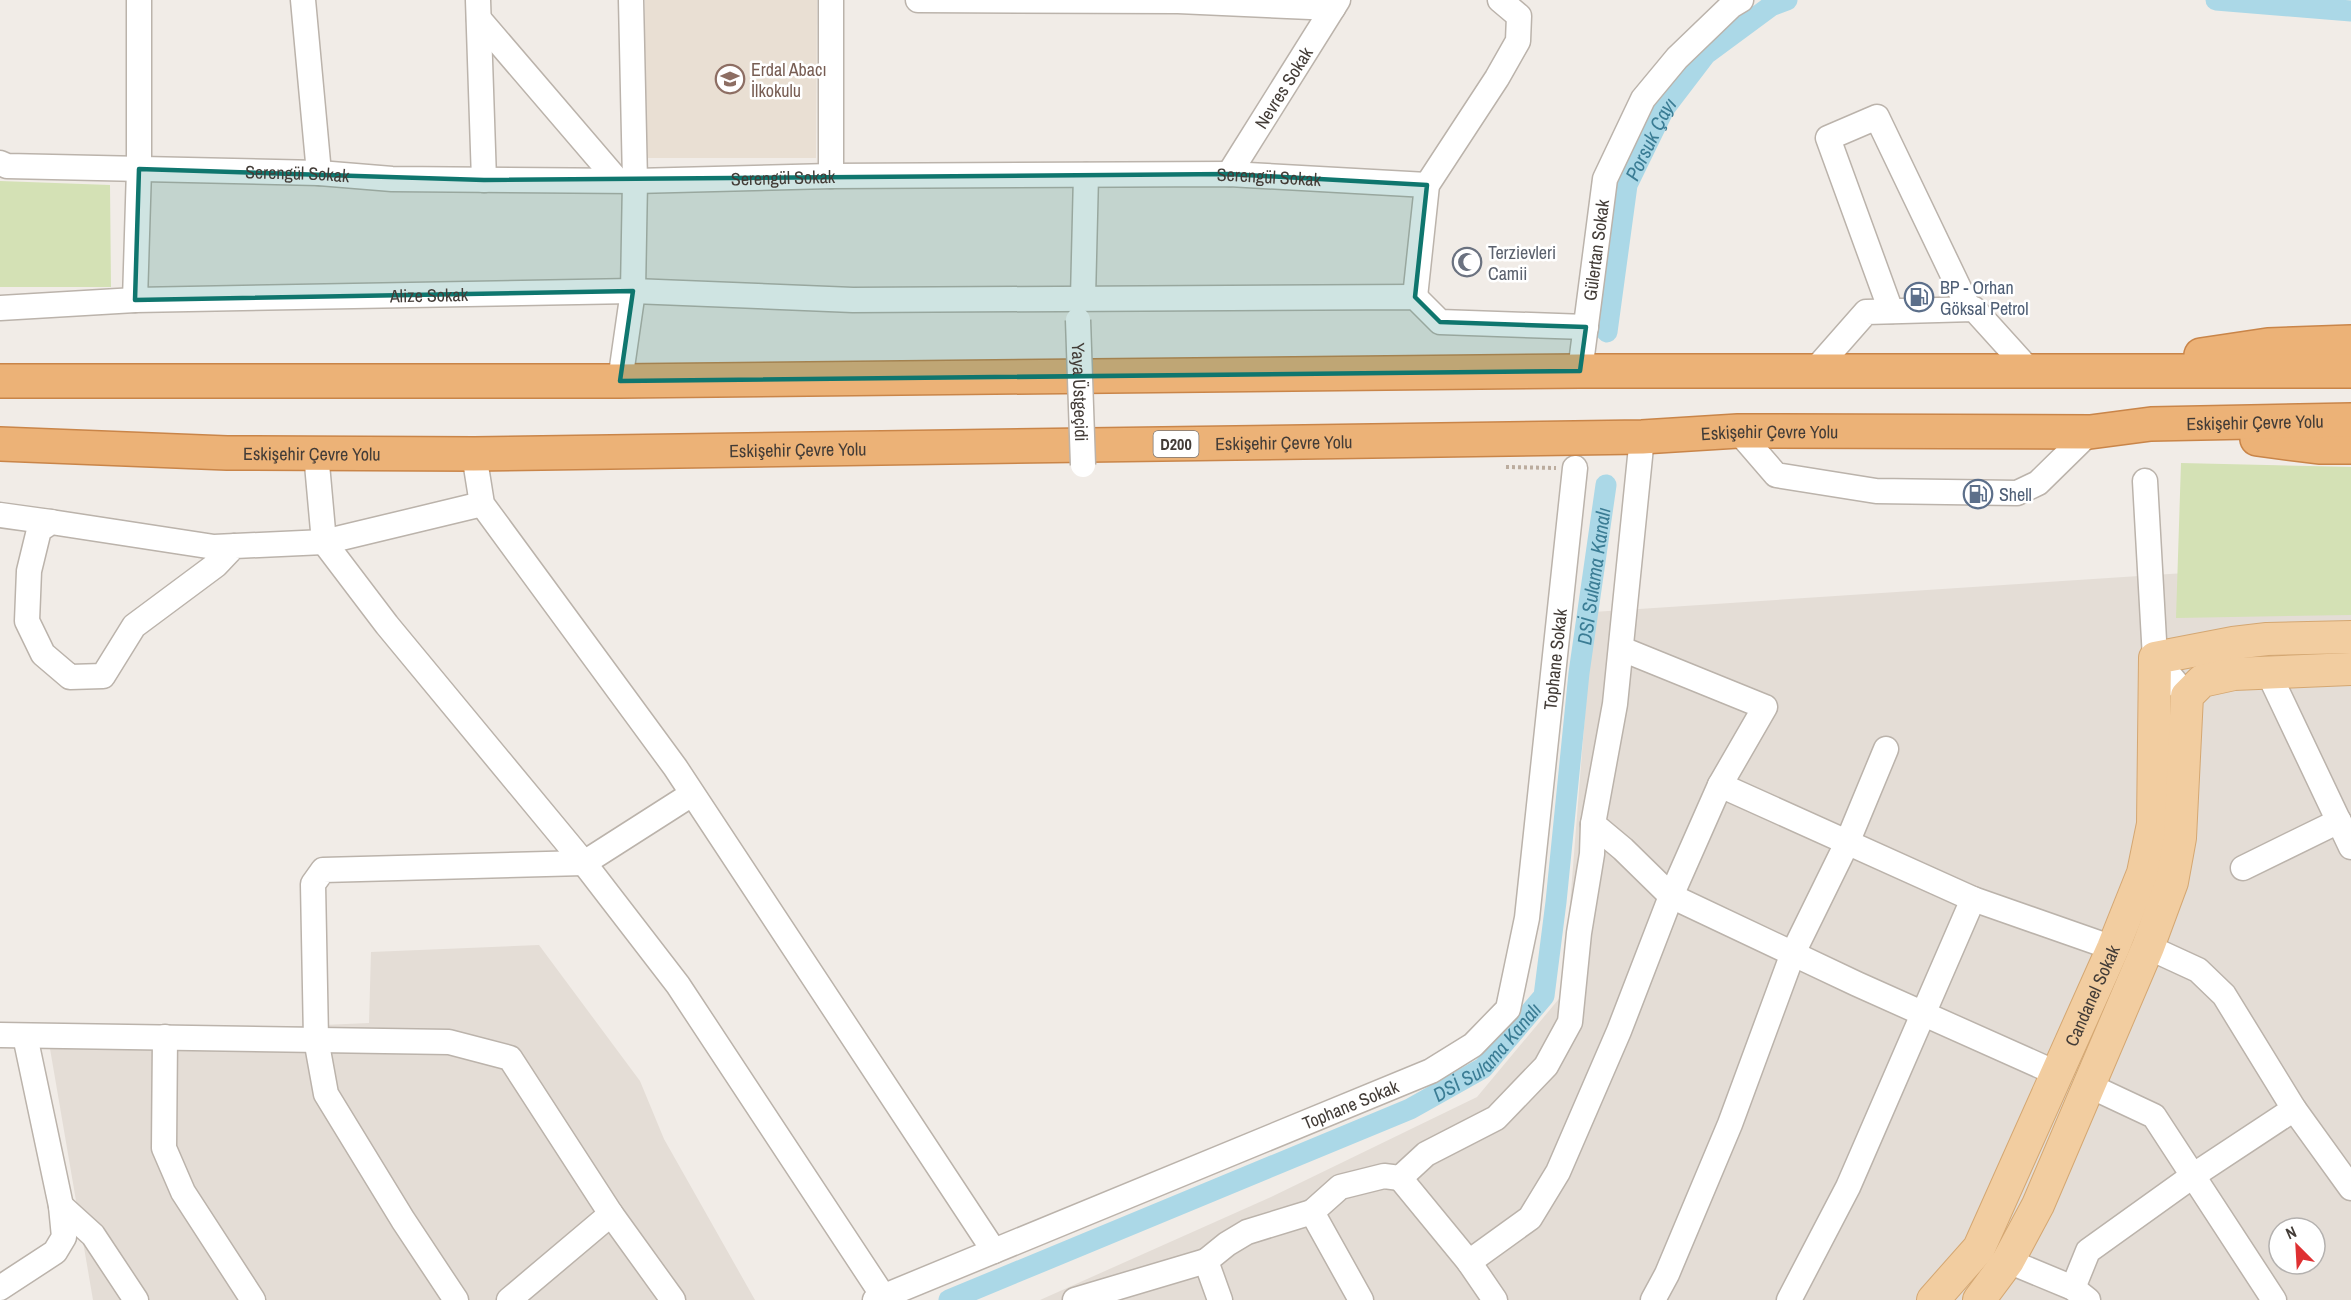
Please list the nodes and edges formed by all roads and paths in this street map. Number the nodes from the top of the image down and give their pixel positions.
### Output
1 (139, 0) edge
2 (303, 0) edge
3 (631, 0) edge
4 (831, 0) edge
5 (918, 0) edge
6 (1157, 0) edge
7 (1500, 0) edge
8 (1741, 0) edge
9 (1336, 4) edge
10 (479, 10) edge
11 (0, 163) edge
12 (139, 169) junction
13 (319, 173) junction
14 (1229, 174) junction
15 (1086, 175) junction
16 (831, 176) junction
17 (484, 180) junction
18 (626, 180) junction
19 (1427, 184) junction
20 (633, 291) junction
21 (1415, 297) junction
22 (135, 300) junction
23 (0, 308) edge
24 (1080, 309) junction
25 (1969, 309) junction
26 (1891, 311) junction
27 (1586, 327) junction
28 (2351, 342) edge
29 (1815, 370) junction
30 (1580, 371) junction
31 (2351, 371) edge
32 (2031, 372) junction
33 (2077, 372) junction
34 (0, 381) edge
35 (620, 381) junction
36 (2351, 420) edge
37 (2151, 424) junction
38 (1738, 431) junction
39 (2090, 432) junction
40 (1642, 437) junction
41 (0, 444) edge
42 (2351, 447) edge
43 (316, 453) junction
44 (474, 454) junction
45 (1083, 465) dead end
46 (1575, 468) dead end
47 (2145, 481) dead end
48 (482, 504) junction
49 (0, 515) edge
50 (51, 522) junction
51 (324, 542) junction
52 (234, 546) junction
53 (2351, 637) edge
54 (1622, 649) junction
55 (2155, 658) junction
56 (2351, 669) edge
57 (2268, 672) junction
58 (2187, 696) junction
59 (1886, 749) dead end
60 (1720, 785) junction
61 (692, 794) junction
62 (2339, 821) junction
63 (1593, 824) junction
64 (1847, 843) junction
65 (2351, 847) edge
66 (584, 863) junction
67 (2243, 868) dead end
68 (1671, 896) junction
69 (1973, 899) junction
70 (2148, 947) junction
71 (2113, 948) junction
72 (1792, 953) junction
73 (1922, 1014) junction
74 (0, 1035) edge
75 (25, 1036) junction
76 (165, 1037) junction
77 (316, 1039) junction
78 (2056, 1073) junction
79 (2090, 1086) junction
80 (2294, 1109) junction
81 (2194, 1175) junction
82 (1400, 1178) junction
83 (2351, 1188) edge
84 (61, 1206) junction
85 (1312, 1212) junction
86 (611, 1214) junction
87 (994, 1251) junction
88 (1206, 1261) junction
89 (2008, 1261) junction
90 (1468, 1262) junction
91 (0, 1288) edge
92 (2080, 1294) edge
93 (879, 1298) edge
94 (136, 1300) edge
95 (253, 1300) edge
96 (456, 1300) edge
97 (509, 1300) edge
98 (673, 1300) edge
99 (1075, 1300) edge
100 (1220, 1300) edge
101 (1361, 1300) edge
102 (1495, 1300) edge
103 (1653, 1300) edge
104 (1789, 1300) edge
105 (1933, 1300) edge
106 (1979, 1300) edge
107 (2274, 1300) edge

1 - 12 street
2 - 13 street
3 - 18 street
4 - 16 street
5 - 6 street
6 - 9 street
7 - 19 street
8 - 27 street, Gülertan Sokak
9 - 14 street, Nevres Sokak
10 - 17 street
10 - 18 street
11 - 12 street, Serengül Sokak
12 - 13 street, Serengül Sokak
12 - 22 street
13 - 17 street, Serengül Sokak
14 - 15 street, Serengül Sokak
14 - 19 street, Serengül Sokak
15 - 16 street, Serengül Sokak
15 - 24 street, Yaya Üstgeçidi
16 - 18 street, Serengül Sokak
17 - 18 street, Serengül Sokak
18 - 20 street
19 - 21 street
20 - 22 street, Alize Sokak
20 - 24 street, Alize Sokak
20 - 35 street
21 - 24 street, Alize Sokak
21 - 27 street
22 - 23 street, Alize Sokak
24 - 45 street, Yaya Üstgeçidi, bridge
25 - 26 street
25 - 26 street
25 - 32 street
26 - 29 street
27 - 30 street, Gülertan Sokak
28 - 33 highway
29 - 30 highway
29 - 32 highway
30 - 35 highway
31 - 33 highway
32 - 33 highway
34 - 35 highway
36 - 37 highway, Eskişehir Çevre Yolu / D200
37 - 39 highway, Eskişehir Çevre Yolu / D200
37 - 42 highway
38 - 39 highway, Eskişehir Çevre Yolu / D200
38 - 39 street
38 - 40 highway, Eskişehir Çevre Yolu / D200
40 - 44 highway, Eskişehir Çevre Yolu / D200
40 - 54 street
41 - 43 highway, Eskişehir Çevre Yolu / D200
43 - 44 highway, Eskişehir Çevre Yolu / D200
43 - 51 street
44 - 48 street
46 - 87 street, Tophane Sokak
47 - 55 street, Candanel Sokak
48 - 51 street
48 - 61 street
49 - 50 street
50 - 52 street
50 - 52 street
51 - 52 street
51 - 66 street
53 - 55 main road
54 - 60 street
54 - 63 street
55 - 58 street
55 - 71 main road, Candanel Sokak
56 - 57 main road
57 - 58 main road
57 - 62 street
58 - 70 main road
59 - 64 street
60 - 64 street
60 - 68 street
61 - 66 street
61 - 87 street
62 - 65 street
62 - 67 street
63 - 68 street
63 - 82 street
64 - 69 street
64 - 72 street
66 - 77 street
66 - 93 street
68 - 72 street
68 - 90 street
69 - 71 street
69 - 73 street
70 - 79 main road
70 - 80 street
71 - 78 main road, Candanel Sokak
72 - 73 street
72 - 103 street
73 - 78 street
73 - 104 street
74 - 75 street
75 - 76 street
75 - 84 street
76 - 77 street
76 - 95 street
77 - 86 street
77 - 96 street
78 - 105 main road, Candanel Sokak
79 - 81 street
79 - 89 main road
80 - 81 street
80 - 83 street
81 - 92 street
81 - 107 street
82 - 85 street
82 - 90 street
84 - 91 street
84 - 94 street
85 - 88 street
85 - 101 street
86 - 97 street
86 - 98 street
87 - 93 street, Tophane Sokak
88 - 99 street
88 - 100 street
89 - 92 street
89 - 106 main road
90 - 102 street

